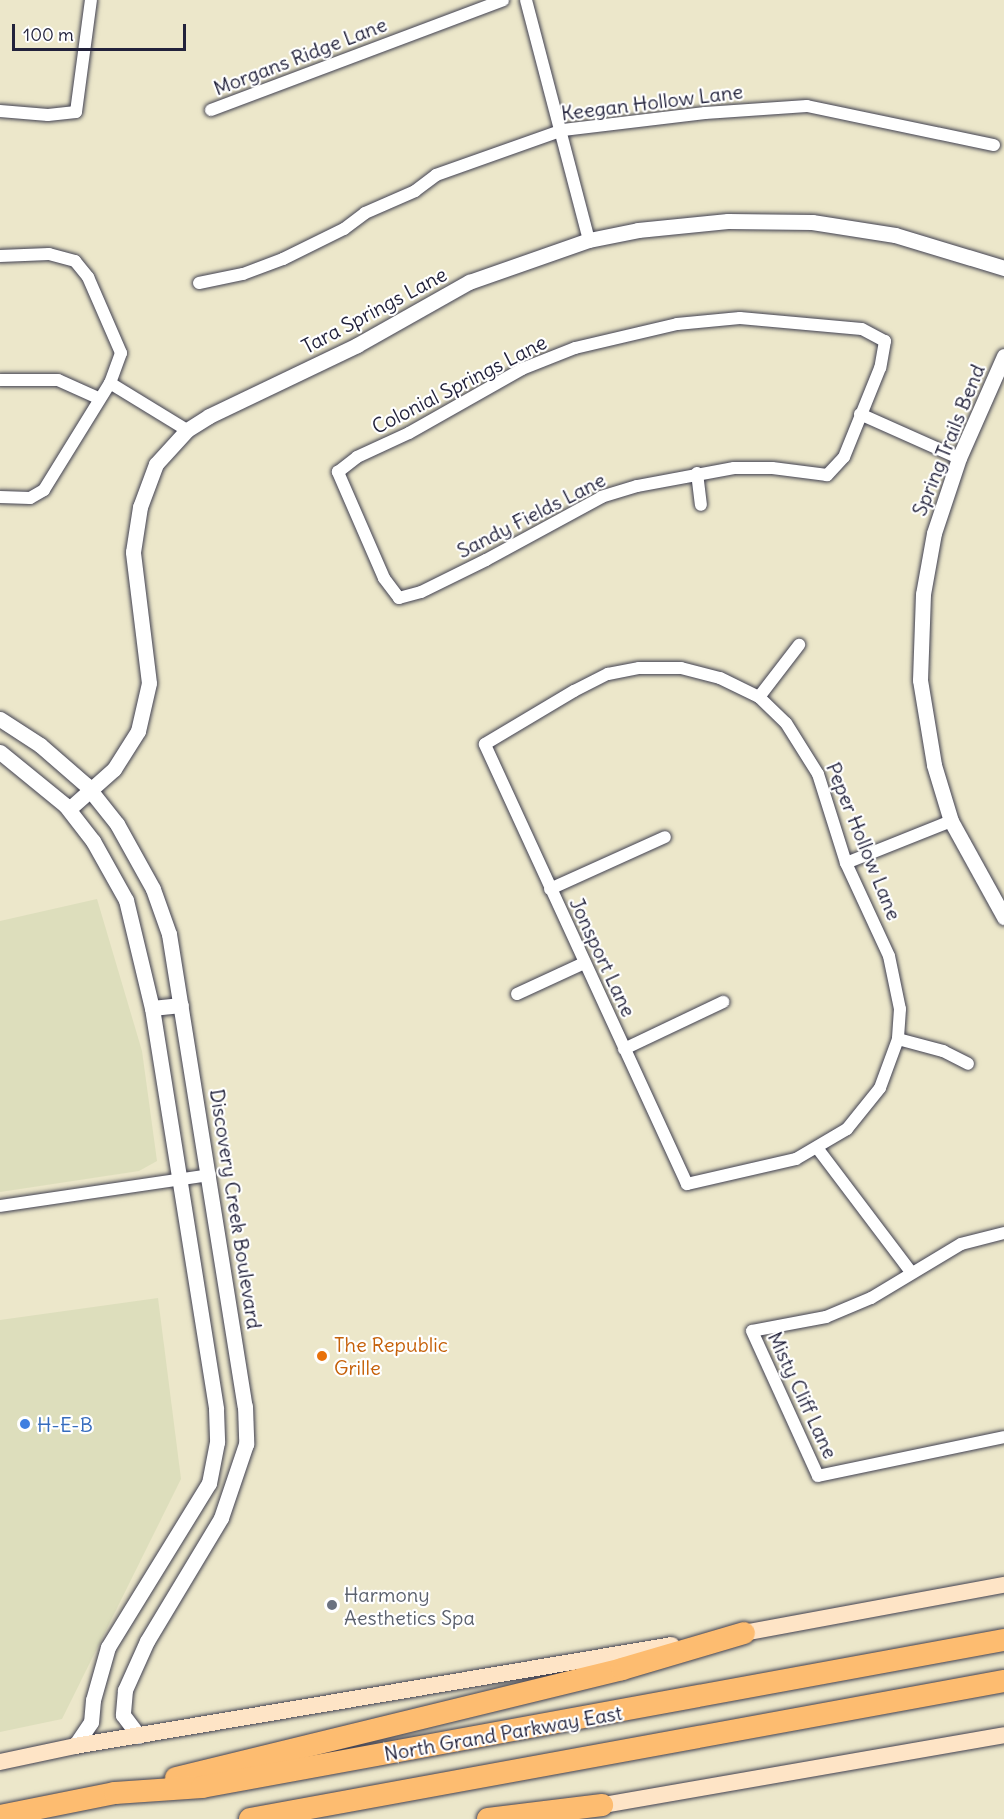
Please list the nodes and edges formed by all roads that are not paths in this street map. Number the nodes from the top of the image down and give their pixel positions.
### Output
1 (92, 0) edge
2 (503, 0) edge
3 (526, 0) edge
4 (211, 110) dead end
5 (0, 111) edge
6 (563, 130) junction
7 (994, 145) dead end
8 (589, 240) junction
9 (0, 256) edge
10 (1004, 268) edge
11 (200, 283) dead end
12 (1004, 356) edge
13 (0, 380) edge
14 (110, 383) junction
15 (98, 398) junction
16 (860, 414) junction
17 (187, 430) junction
18 (959, 458) junction
19 (697, 473) junction
20 (0, 497) edge
21 (701, 505) dead end
22 (399, 598) joint
23 (799, 645) dead end
24 (759, 697) junction
25 (0, 719) edge
26 (485, 744) joint
27 (0, 752) edge
28 (91, 791) junction
29 (69, 809) junction
30 (951, 821) junction
31 (665, 837) dead end
32 (846, 863) junction
33 (550, 889) junction
34 (1004, 917) edge
35 (584, 963) junction
36 (517, 994) dead end
37 (723, 1002) dead end
38 (181, 1005) junction
39 (152, 1008) junction
40 (898, 1039) junction
41 (624, 1049) junction
42 (968, 1064) dead end
43 (818, 1149) junction
44 (210, 1175) junction
45 (181, 1178) junction
46 (687, 1184) joint
47 (0, 1206) edge
48 (1004, 1233) edge
49 (911, 1272) junction
50 (1004, 1437) edge
51 (1004, 1585) edge
52 (744, 1633) junction
53 (1004, 1640) edge
54 (1004, 1681) edge
55 (1004, 1735) edge
56 (139, 1736) junction
57 (75, 1746) junction
58 (0, 1762) edge
59 (115, 1793) junction
60 (602, 1805) junction
61 (0, 1816) edge
62 (250, 1819) edge
63 (488, 1819) edge
64 (530, 1819) edge

1 - 5 street
2 - 4 street, Morgans Ridge Lane
3 - 6 street
6 - 7 street, Keegan Hollow Lane
6 - 8 street
6 - 11 street, Keegan Hollow Lane
8 - 10 street, Tara Springs Lane
8 - 17 street, Tara Springs Lane
9 - 14 street
12 - 18 street, Spring Trails Bend
13 - 15 street
14 - 15 street
14 - 17 street
15 - 20 street
16 - 18 street
16 - 19 street, Sandy Fields Lane
16 - 22 street, Colonial Springs Lane
17 - 28 street, Tara Springs Lane
18 - 30 street, Spring Trails Bend
19 - 21 street
19 - 22 street, Sandy Fields Lane
23 - 24 street
24 - 26 street, Peper Hollow Lane
24 - 32 street, Peper Hollow Lane
25 - 28 street, Discovery Creek Boulevard
26 - 33 street, Jonsport Lane
27 - 29 street
28 - 29 street, Tara Springs Lane
28 - 38 street, Discovery Creek Boulevard
29 - 39 street
30 - 32 street
30 - 34 street, Spring Trails Bend
31 - 33 street
32 - 40 street, Peper Hollow Lane
33 - 35 street, Jonsport Lane
35 - 36 street
35 - 41 street, Jonsport Lane
37 - 41 street
38 - 39 street
38 - 44 street, Discovery Creek Boulevard
39 - 45 street
40 - 42 street
40 - 43 street, Peper Hollow Lane
41 - 46 street, Jonsport Lane
43 - 46 street, Peper Hollow Lane
43 - 49 street
44 - 45 street
44 - 56 street, Discovery Creek Boulevard
45 - 47 street
45 - 57 street
48 - 49 street
49 - 50 street, Misty Cliff Lane
51 - 52 main road
52 - 56 main road
52 - 59 highway
53 - 59 highway, North Grand Parkway East
54 - 62 highway, North Grand Parkway East
55 - 60 main road
56 - 57 main road
57 - 58 main road
59 - 61 highway, North Grand Parkway East
60 - 63 highway
60 - 64 main road

